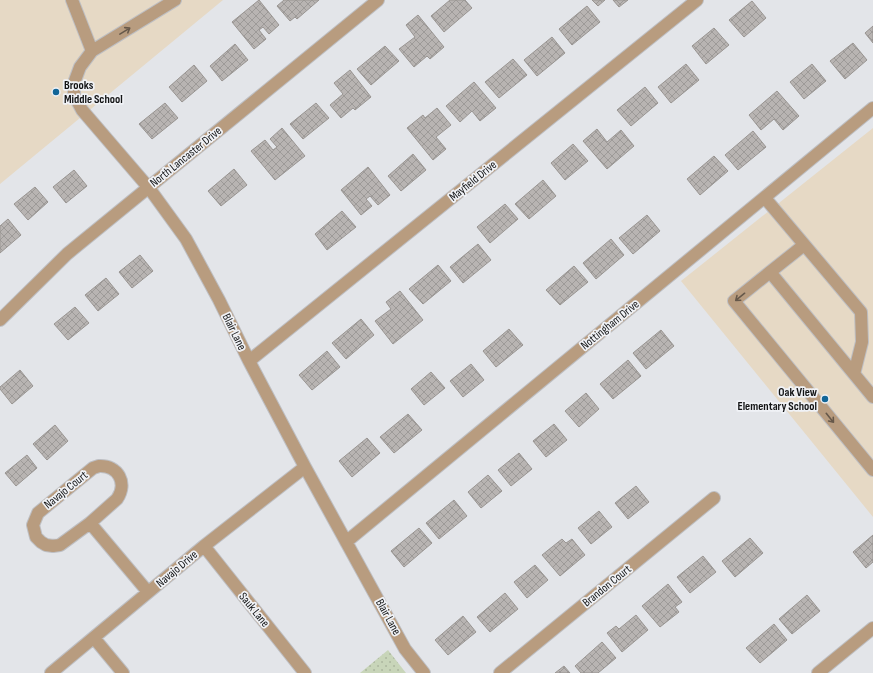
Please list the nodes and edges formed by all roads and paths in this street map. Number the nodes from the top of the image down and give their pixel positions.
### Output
1 (72, 0) edge
2 (175, 0) edge
3 (378, 0) edge
4 (697, 0) edge
5 (92, 51) junction
6 (873, 108) edge
7 (149, 188) junction
8 (765, 198) junction
9 (804, 245) junction
10 (770, 272) junction
11 (0, 320) edge
12 (249, 361) junction
13 (854, 374) junction
14 (873, 397) edge
15 (305, 467) junction
16 (873, 470) edge
17 (714, 498) dead end
18 (90, 523) junction
19 (346, 542) junction
20 (204, 546) junction
21 (148, 592) junction
22 (873, 628) edge
23 (94, 638) junction
24 (51, 673) edge
25 (123, 673) edge
26 (305, 673) edge
27 (424, 673) edge
28 (500, 673) edge
29 (818, 673) edge

1 - 5 street
5 -> 2 street
3 - 7 street, North Lancaster Drive
4 - 12 street, Mayfield Drive
5 - 7 street, Blair Lane
6 - 8 street, Nottingham Drive
7 - 11 street, North Lancaster Drive
7 - 12 street, Blair Lane
8 - 9 street
8 - 19 street, Nottingham Drive
9 - 10 street
9 - 13 street
10 - 13 street
10 -> 16 street
12 - 15 street, Blair Lane
13 - 14 street
15 - 19 street, Blair Lane
15 - 20 street, Navajo Drive
17 - 28 street, Brandon Court
18 - 18 street, Navajo Court
18 - 21 street
19 - 27 street, Blair Lane
20 - 21 street, Navajo Drive
20 - 26 street, Sauk Lane
21 - 23 street, Navajo Drive
22 - 29 street
23 - 24 street, Navajo Drive
23 - 25 street

